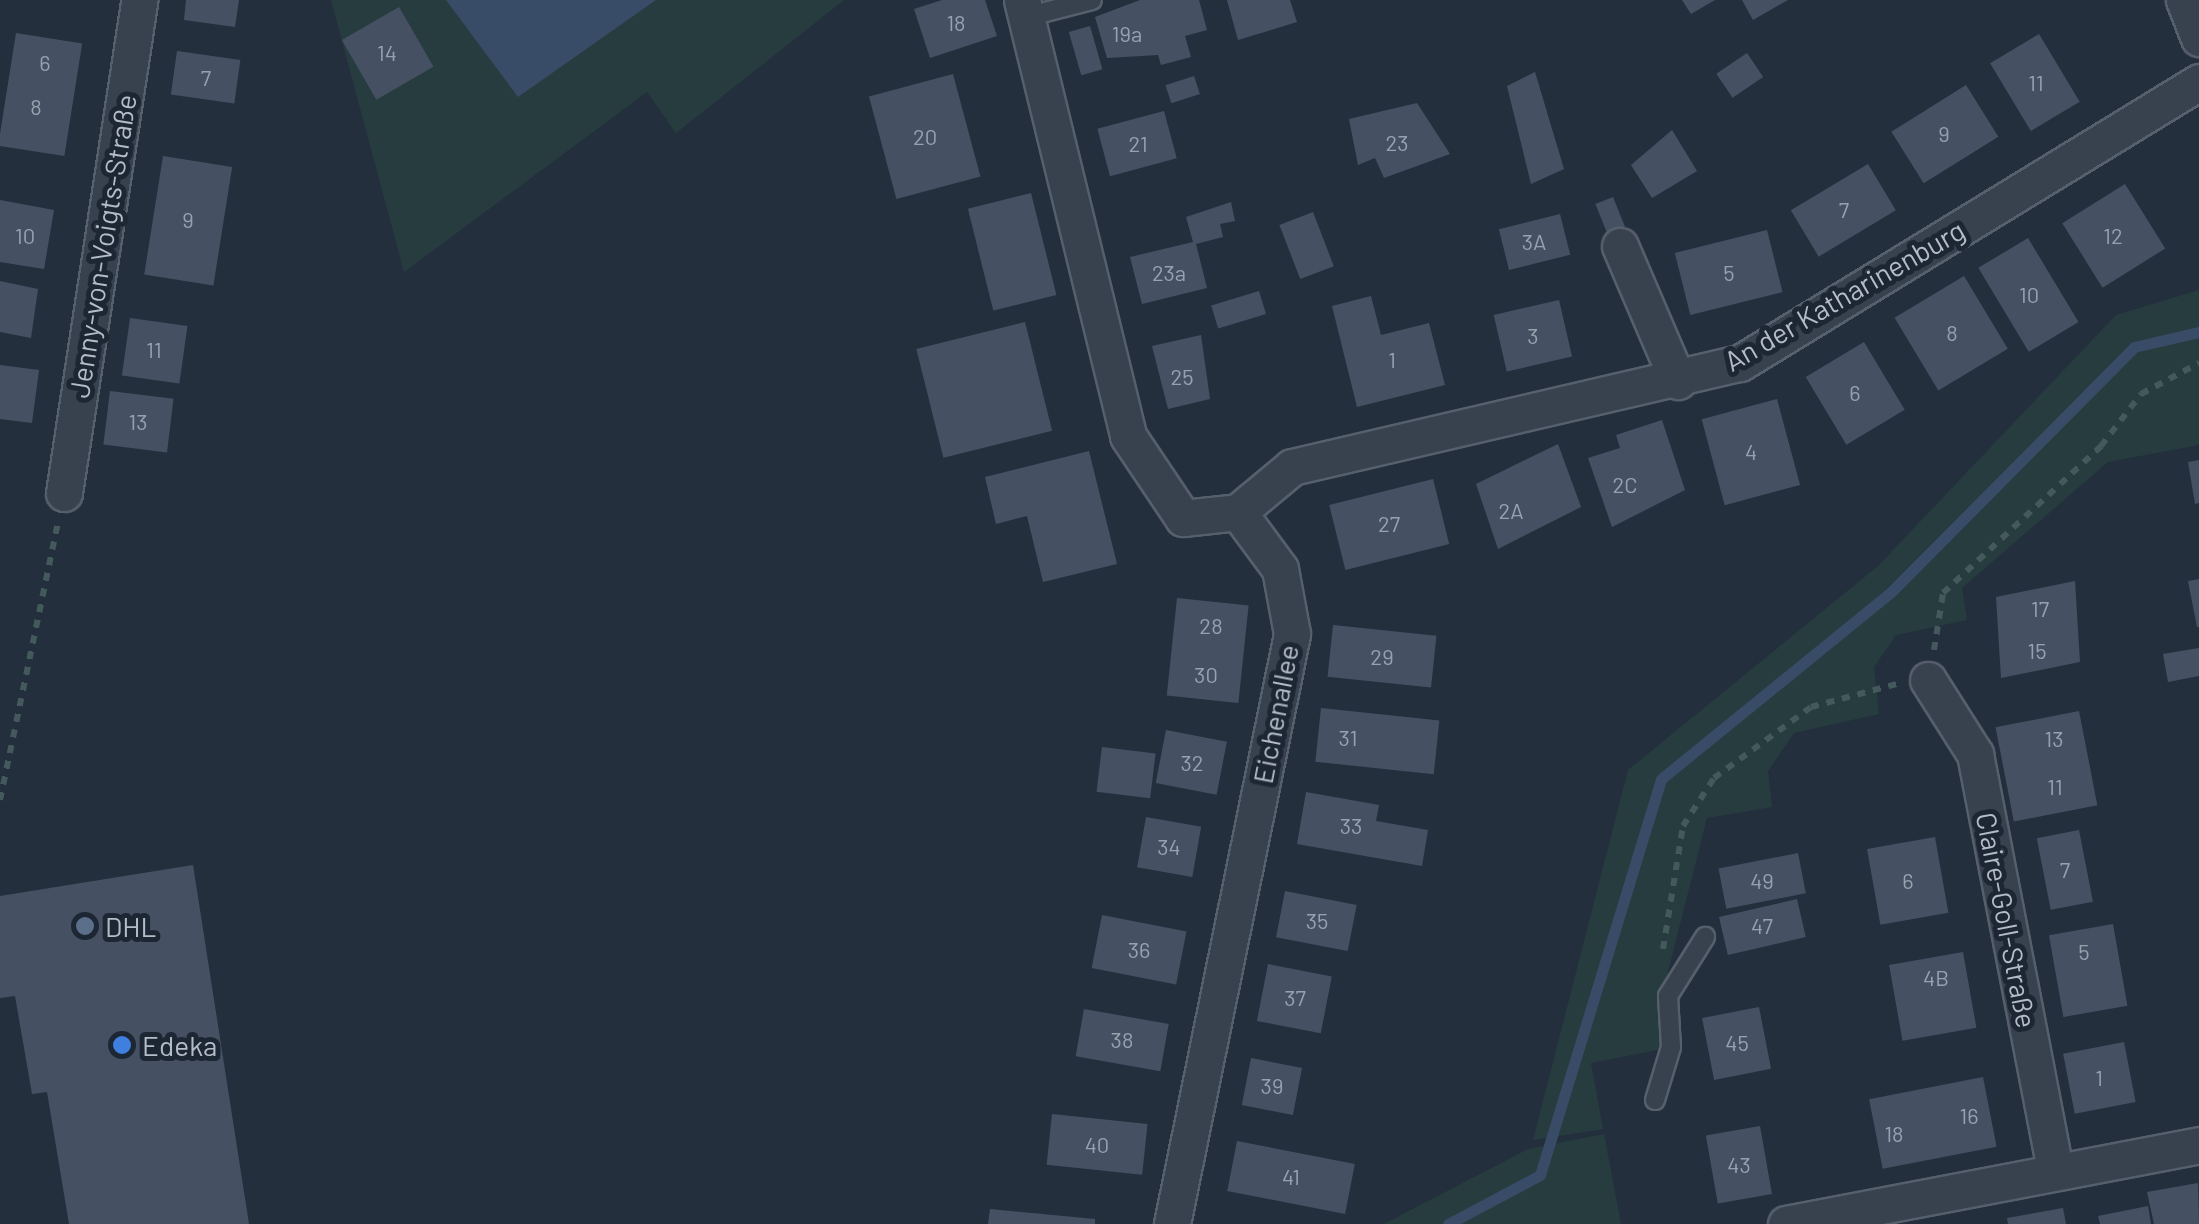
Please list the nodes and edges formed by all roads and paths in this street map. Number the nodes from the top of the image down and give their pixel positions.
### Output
1 (139, 0) edge
2 (1092, 0) edge
3 (2184, 0) edge
4 (1024, 8) edge
5 (2199, 38) edge
6 (2199, 82) edge
7 (1620, 246) dead end
8 (2199, 363) edge
9 (1678, 381) junction
10 (64, 492) joint
11 (1238, 512) junction
12 (1928, 680) junction
13 (0, 800) edge
14 (1704, 937) dead end
15 (1661, 960) dead end
16 (1654, 1100) dead end
17 (2199, 1145) edge
18 (2055, 1171) junction
19 (1172, 1224) edge
20 (1786, 1224) edge

1 - 10 street, Jenny-von-Voigts-Straße
2 - 4 lane
3 - 5 street
4 - 11 street
6 - 9 street, An der Katharinenburg
7 - 9 street
8 - 12 path
9 - 11 street, An der Katharinenburg
10 - 13 path
11 - 19 street, Eichenallee
12 - 15 path
12 - 18 street, Claire-Goll-Straße
14 - 16 lane
17 - 18 street
18 - 20 street

